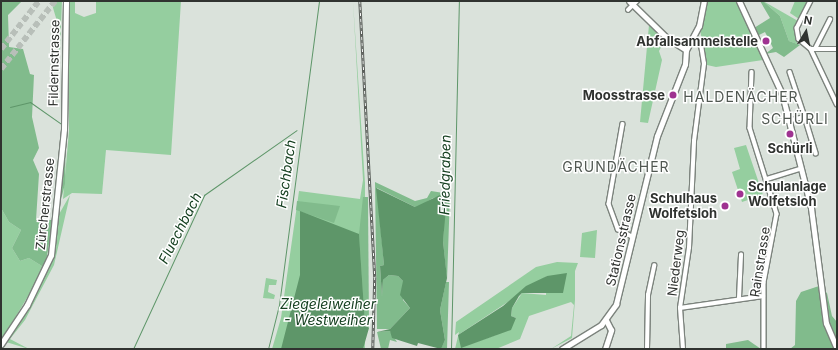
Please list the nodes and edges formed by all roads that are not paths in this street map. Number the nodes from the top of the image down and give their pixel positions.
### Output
1 (66, 1) edge
2 (704, 1) edge
3 (739, 1) edge
4 (811, 1) edge
5 (633, 2) edge
6 (628, 10) dead end
7 (830, 20) dead end
8 (694, 41) junction
9 (813, 49) junction
10 (837, 49) edge
11 (686, 50) junction
12 (752, 72) dead end
13 (790, 72) dead end
14 (837, 104) edge
15 (805, 117) junction
16 (786, 121) junction
17 (623, 124) dead end
18 (65, 126) joint
19 (816, 153) dead end
20 (800, 169) junction
21 (767, 179) junction
22 (633, 237) junction
23 (741, 255) dead end
24 (654, 266) dead end
25 (763, 296) junction
26 (738, 298) junction
27 (680, 308) junction
28 (606, 320) junction
29 (1, 344) edge
30 (562, 349) edge
31 (605, 349) edge
32 (647, 349) edge
33 (683, 349) edge
34 (764, 349) edge
35 (837, 349) edge

1 - 18 main road, Fildernstrasse
2 - 8 main road
3 - 16 main road
4 - 9 street
5 - 6 street
5 - 11 main road
7 - 9 street
8 - 11 main road
8 - 27 street, Niederweg
9 - 10 street
9 - 14 street
11 - 22 main road, Stationsstrasse
12 - 21 street, Rainstrasse
13 - 15 street
15 - 16 street
15 - 19 street
16 - 20 main road
17 - 22 street
18 - 29 main road, Zürcherstrasse
20 - 21 street
20 - 35 main road
21 - 25 street, Rainstrasse
22 - 28 main road, Stationsstrasse
23 - 26 street
24 - 32 street
25 - 26 street
25 - 34 street, Rainstrasse
26 - 27 street
27 - 33 street, Niederweg
28 - 30 main road, Stationsstrasse
28 - 31 main road

